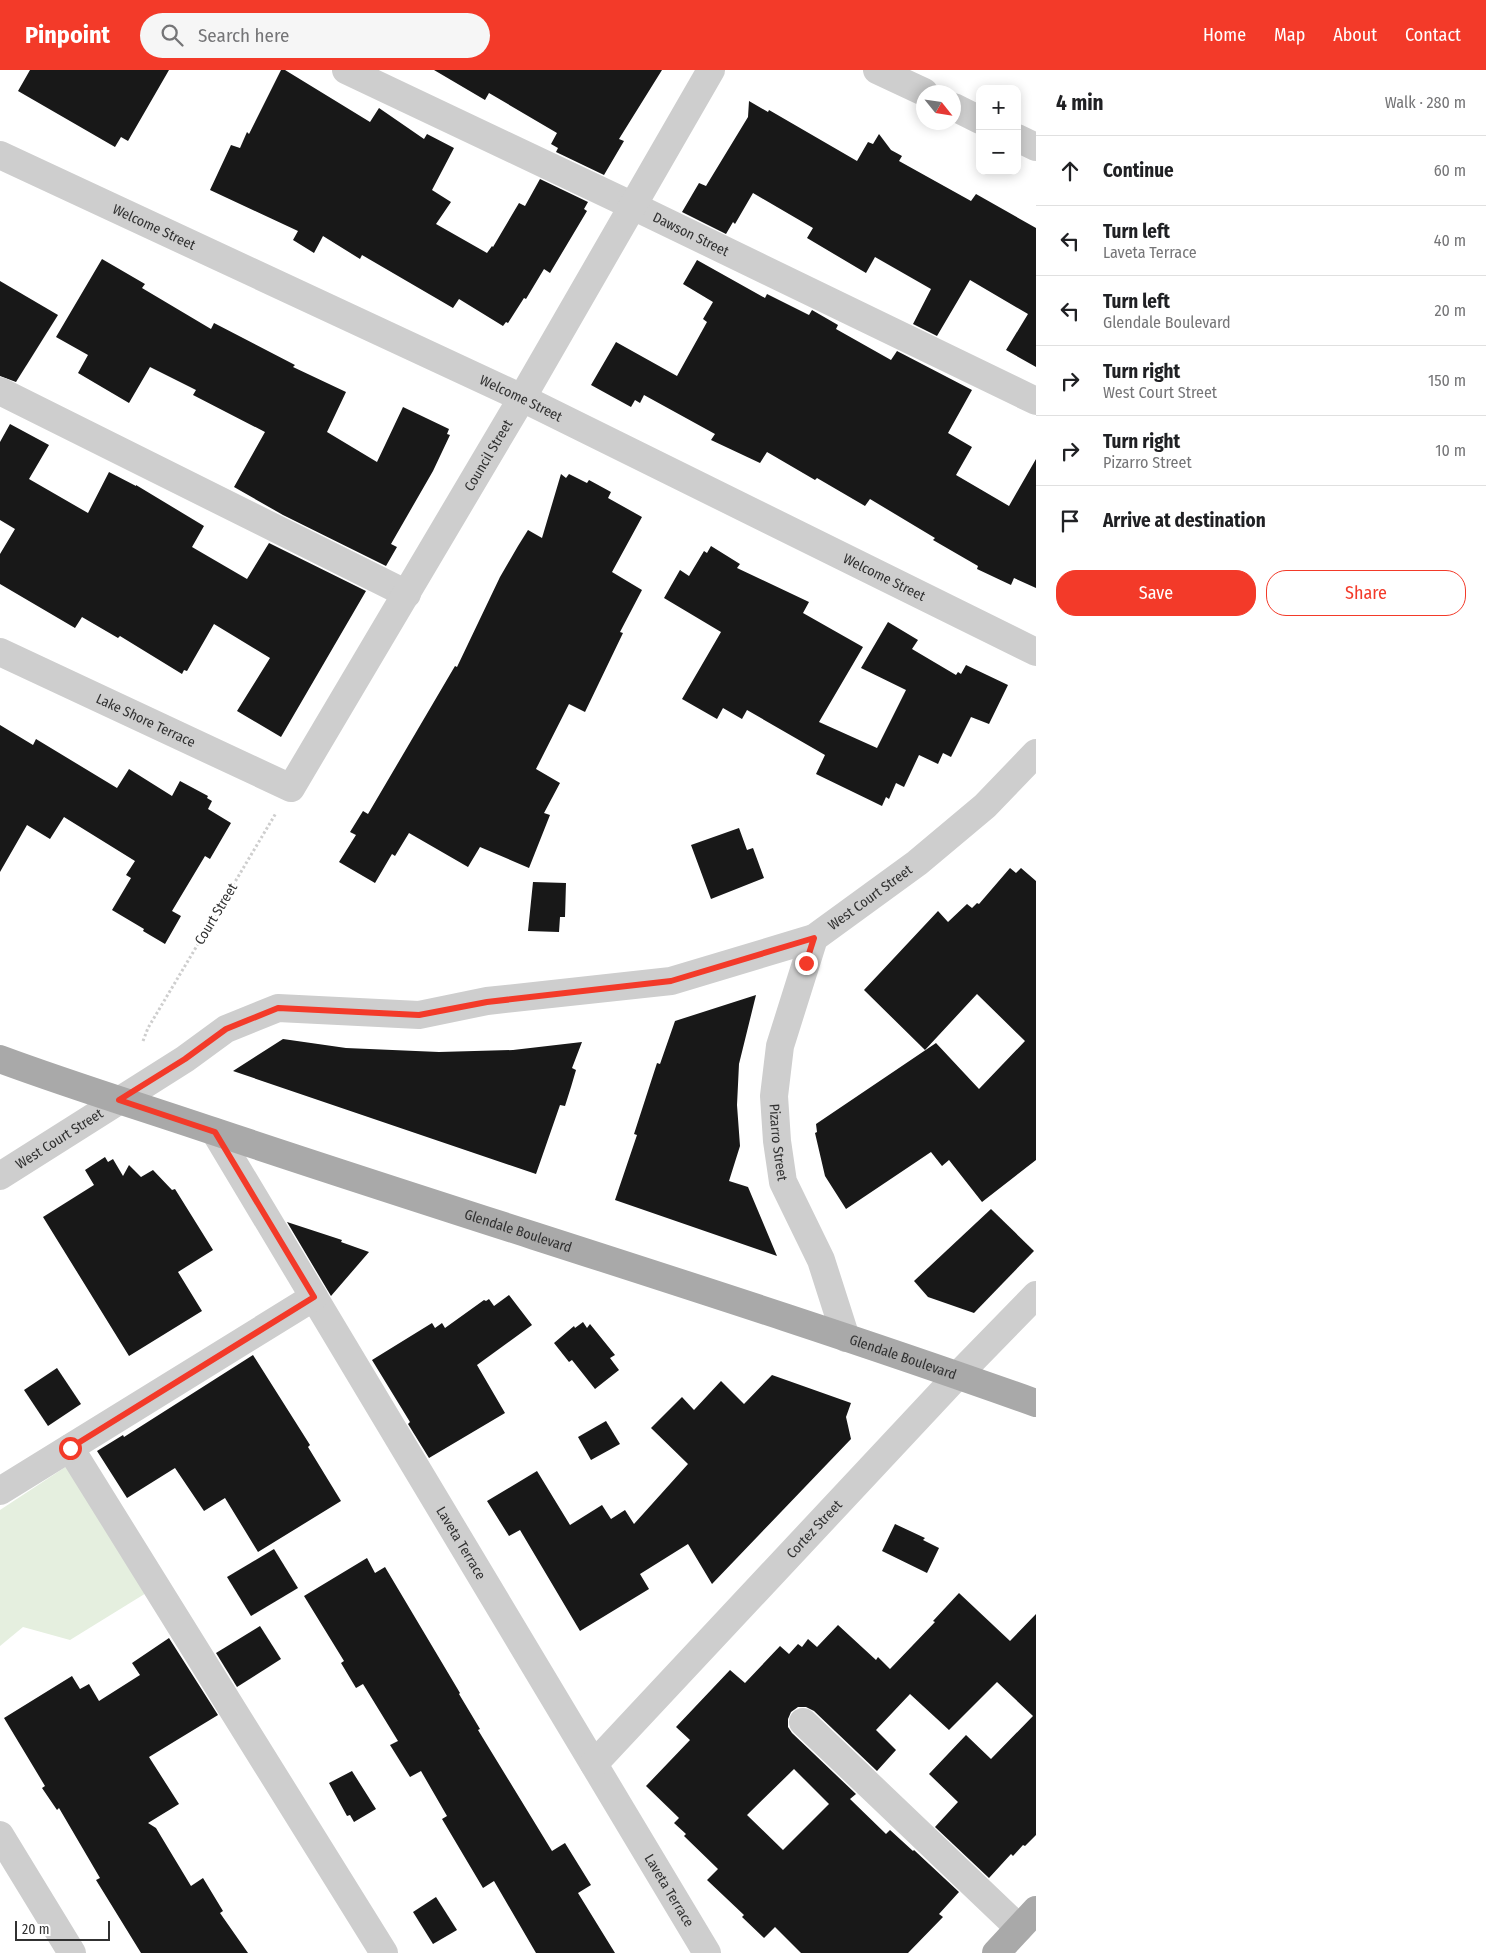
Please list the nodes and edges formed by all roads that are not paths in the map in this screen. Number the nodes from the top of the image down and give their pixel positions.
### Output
1 (346, 70) edge
2 (711, 70) edge
3 (878, 70) edge
4 (916, 88) edge
5 (961, 110) edge
6 (976, 118) edge
7 (1021, 140) edge
8 (1036, 148) edge
9 (0, 155) edge
10 (633, 206) junction
11 (0, 391) edge
12 (522, 398) junction
13 (1036, 401) edge
14 (407, 594) junction
15 (0, 652) edge
16 (1036, 652) edge
17 (1036, 753) edge
18 (291, 788) joint
19 (814, 938) junction
20 (0, 1059) edge
21 (119, 1100) junction
22 (215, 1132) junction
23 (0, 1176) edge
24 (1036, 1295) edge
25 (314, 1297) junction
26 (846, 1338) junction
27 (958, 1375) junction
28 (1036, 1403) edge
29 (70, 1448) junction
30 (0, 1490) edge
31 (803, 1722) dead end
32 (594, 1764) junction
33 (0, 1835) edge
34 (1028, 1919) edge
35 (72, 1953) edge
36 (384, 1953) edge
37 (707, 1953) edge
38 (996, 1953) edge

1 - 10 street, Dawson Street
2 - 10 street, Council Street
3 - 4 street
5 - 6 street
7 - 8 street
9 - 12 street, Welcome Street
10 - 12 street, Council Street
10 - 13 street, Dawson Street
11 - 14 street
12 - 14 street, Council Street
12 - 16 street, Welcome Street
14 - 18 street, Council Street
15 - 18 street, Lake Shore Terrace
17 - 19 street, West Court Street
19 - 21 street, West Court Street
19 - 26 street, Pizarro Street
20 - 21 main road, Glendale Boulevard
21 - 22 main road, Glendale Boulevard
21 - 23 street, West Court Street
22 - 25 street, Laveta Terrace
22 - 26 main road, Glendale Boulevard
24 - 27 street, Cortez Street
25 - 29 street
25 - 32 street, Laveta Terrace
26 - 27 main road, Glendale Boulevard
27 - 28 main road, Glendale Boulevard
27 - 32 street, Cortez Street
29 - 30 street
29 - 36 street
31 - 34 street
32 - 37 street, Laveta Terrace
33 - 35 street
34 - 38 main road

